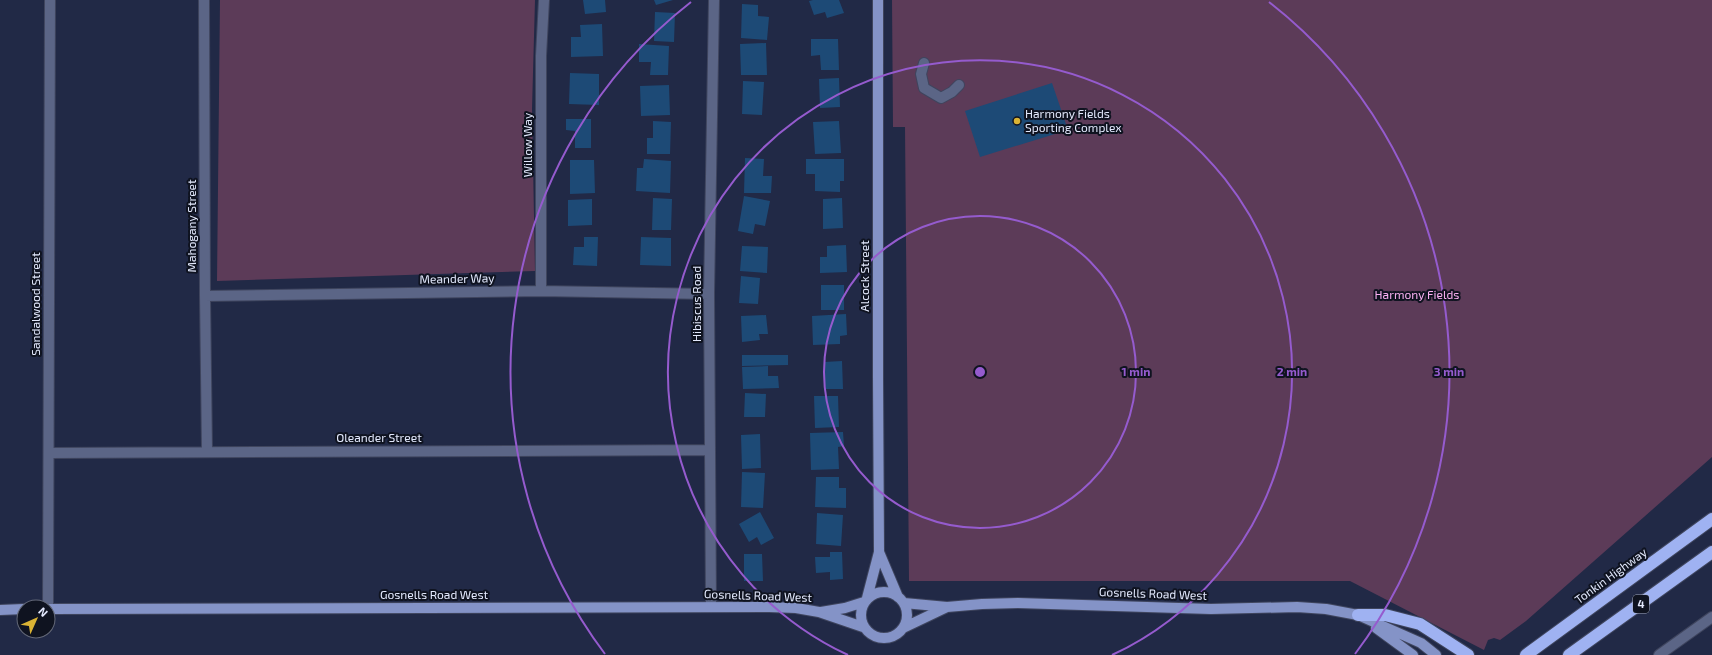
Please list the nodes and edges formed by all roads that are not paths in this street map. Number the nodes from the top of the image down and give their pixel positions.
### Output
1 (50, 0) edge
2 (204, 0) edge
3 (544, 0) edge
4 (714, 0) edge
5 (878, 0) edge
6 (924, 63) dead end
7 (959, 85) dead end
8 (540, 291) junction
9 (709, 294) junction
10 (205, 296) junction
11 (709, 450) junction
12 (208, 451) junction
13 (48, 453) junction
14 (1712, 519) edge
15 (880, 552) junction
16 (1712, 552) edge
17 (48, 599) edge
18 (866, 600) junction
19 (901, 600) junction
20 (711, 607) junction
21 (947, 607) junction
22 (16, 609) edge
23 (56, 609) edge
24 (0, 610) edge
25 (819, 612) junction
26 (1358, 615) junction
27 (1712, 617) edge
28 (863, 627) junction
29 (904, 628) junction
30 (1413, 655) edge
31 (1436, 655) edge
32 (1468, 655) edge
33 (1526, 655) edge
34 (1569, 655) edge
35 (1659, 655) edge

1 - 13 street, Sandalwood Street
2 - 10 street, Mahogany Street
3 - 8 street, Willow Way
4 - 9 street, Hibiscus Road
5 - 15 main road, Alcock Street
6 - 7 street
8 - 9 street, Meander Way
8 - 10 street, Meander Way
9 - 11 street, Hibiscus Road
10 - 12 street, Mahogany Street
11 - 12 street, Oleander Street
11 - 20 street, Hibiscus Road
12 - 13 street, Oleander Street
13 - 17 street, Sandalwood Street
14 - 33 highway, Tonkin Highway / 4
15 - 18 main road, Alcock Street
15 - 19 main road, Alcock Street
16 - 34 highway, 4
18 - 19 main road, Gosnells Road West
18 - 25 main road, Gosnells Road West
18 - 28 main road
19 - 21 main road, Gosnells Road West
19 - 29 main road
20 - 23 main road, Gosnells Road West
20 - 25 main road, Gosnells Road West
21 - 26 main road, Gosnells Road West
21 - 29 main road, Gosnells Road West
22 - 24 main road
25 - 28 main road, Gosnells Road West
26 - 30 main road, Gosnells Road West
26 - 31 main road, Gosnells Road West
26 - 32 highway
27 - 35 street
28 - 29 main road, Gosnells Road West

